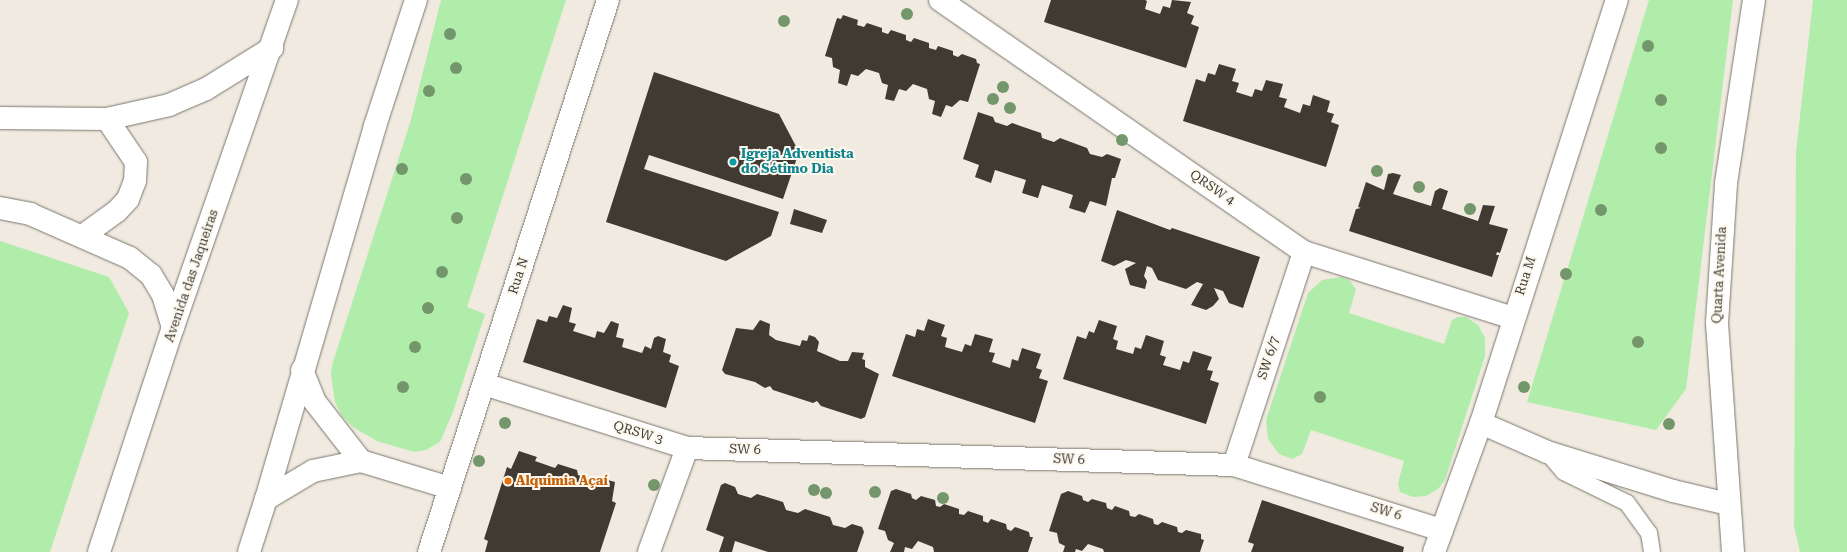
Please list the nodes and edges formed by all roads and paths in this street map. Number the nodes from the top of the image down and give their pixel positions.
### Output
1 (287, 0) edge
2 (416, 0) edge
3 (608, 0) edge
4 (940, 0) edge
5 (1617, 0) edge
6 (1754, 0) edge
7 (272, 48) junction
8 (0, 118) edge
9 (107, 119) junction
10 (0, 208) edge
11 (84, 235) junction
12 (1304, 252) junction
13 (1513, 318) junction
14 (173, 327) junction
15 (302, 370) junction
16 (484, 384) junction
17 (1481, 422) junction
18 (687, 448) junction
19 (1546, 452) junction
20 (361, 461) junction
21 (1234, 465) junction
22 (450, 488) junction
23 (266, 499) junction
24 (1728, 504) junction
25 (1442, 530) junction
26 (99, 552) edge
27 (249, 552) edge
28 (429, 552) edge
29 (649, 552) edge
30 (1434, 552) edge
31 (1652, 552) edge
32 (1733, 552) edge

1 - 7 street, Avenida das Jaqueiras
2 - 15 street
3 - 16 street, Rua N
4 - 12 street, QRSW 4
5 - 13 street, Rua M
6 - 24 street, Quarta Avenida
7 - 9 street
7 - 14 street, Avenida das Jaqueiras
8 - 9 street
9 - 11 street
10 - 11 street
11 - 14 street
12 - 13 street, QRSW 4
12 - 21 street, SW 6/7
13 - 17 street, Rua M
14 - 26 street, Avenida das Jaqueiras
15 - 20 street
15 - 23 street
16 - 18 street, QRSW 3
16 - 22 street, Rua N
17 - 19 street
17 - 25 street, Rua M
18 - 21 street, SW 6
18 - 29 street
19 - 24 street
19 - 31 lane
20 - 22 street
20 - 23 street
21 - 25 street, SW 6
22 - 28 street, Rua N
23 - 27 street
24 - 32 street, Quarta Avenida
25 - 30 street, Rua M

